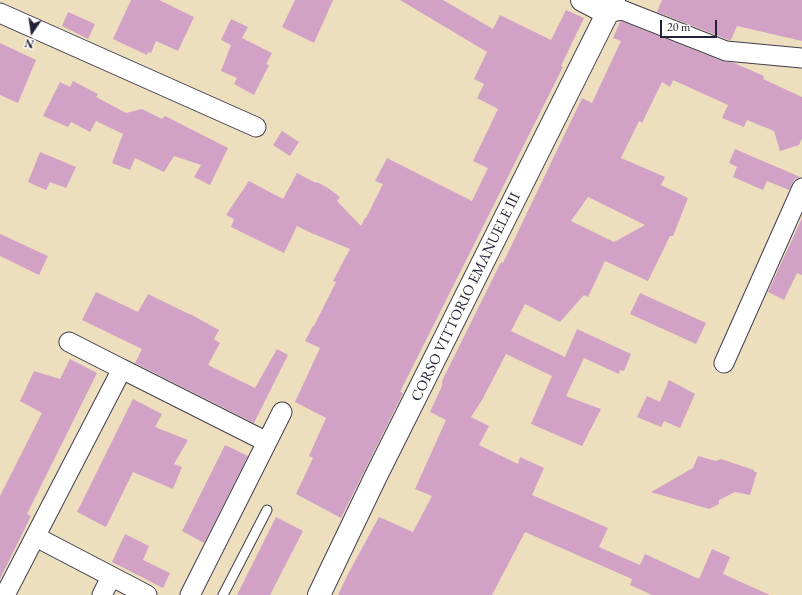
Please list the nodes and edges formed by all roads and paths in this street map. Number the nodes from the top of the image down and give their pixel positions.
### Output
1 (582, 0) edge
2 (610, 6) edge
3 (0, 13) edge
4 (802, 58) edge
5 (256, 127) dead end
6 (802, 188) edge
7 (69, 342) dead end
8 (724, 363) dead end
9 (122, 369) junction
10 (282, 412) dead end
11 (267, 442) junction
12 (267, 510) dead end
13 (36, 537) junction
14 (111, 577) junction
15 (5, 595) edge
16 (102, 595) edge
17 (147, 595) edge
18 (190, 595) edge
19 (223, 595) edge
20 (319, 595) edge

1 - 2 street
2 - 4 street
2 - 20 street, CORSO VITTORIO EMANUELE III
3 - 5 street
6 - 8 street
7 - 9 street
9 - 11 street
9 - 13 street
10 - 11 street
11 - 18 street
12 - 19 lane
13 - 14 street
13 - 15 street
14 - 16 street
14 - 17 street

